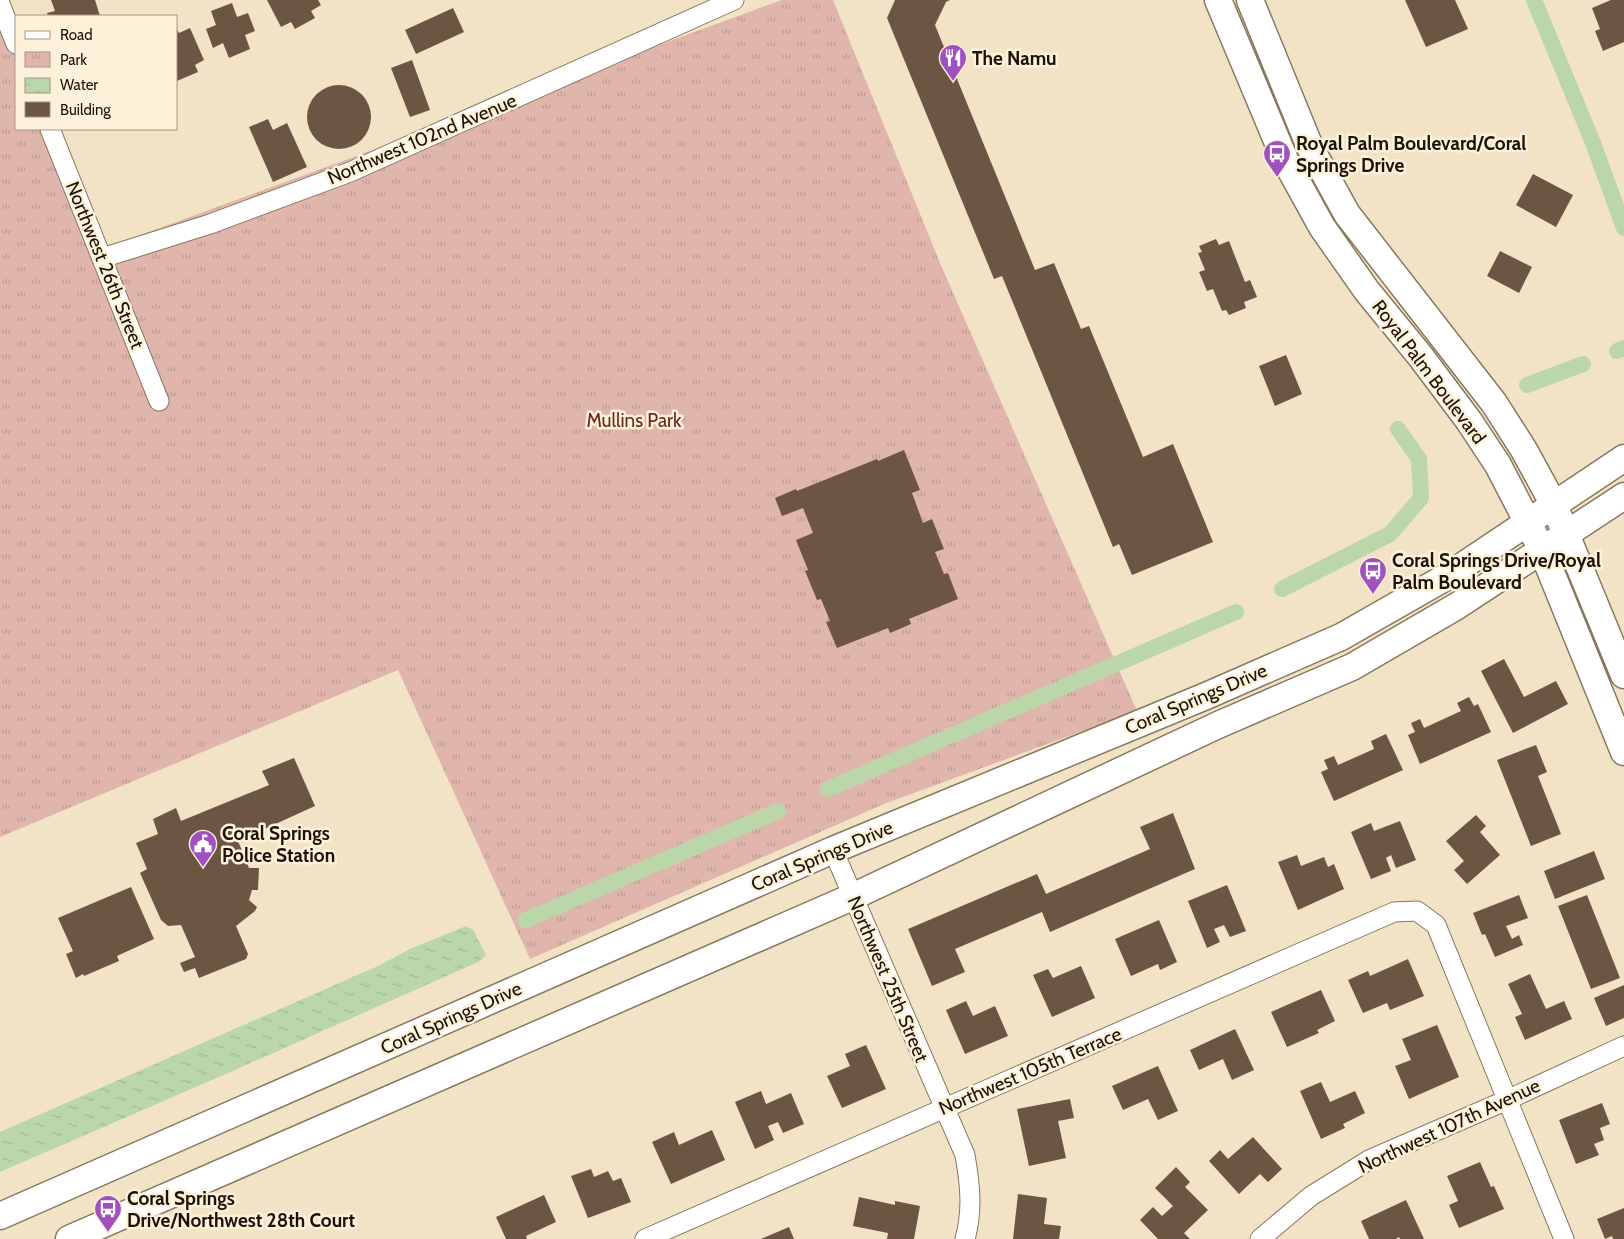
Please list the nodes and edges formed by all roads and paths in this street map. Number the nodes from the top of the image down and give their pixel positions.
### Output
1 (734, 0) edge
2 (1218, 0) edge
3 (1250, 0) edge
4 (0, 4) edge
5 (15, 42) edge
6 (50, 130) edge
7 (102, 258) junction
8 (159, 401) dead end
9 (1624, 458) edge
10 (1624, 496) edge
11 (1554, 505) junction
12 (1528, 522) junction
13 (1566, 534) junction
14 (1542, 550) junction
15 (1624, 675) edge
16 (1624, 752) edge
17 (833, 850) junction
18 (852, 897) junction
19 (1624, 1046) edge
20 (1507, 1100) junction
21 (944, 1108) junction
22 (0, 1216) edge
23 (69, 1239) edge
24 (644, 1239) edge
25 (965, 1239) edge
26 (1260, 1239) edge
27 (1564, 1239) edge

1 - 7 street, Northwest 102nd Avenue
2 - 12 main road, Royal Palm Boulevard
3 - 11 main road, Royal Palm Boulevard
4 - 5 street
6 - 7 street, Northwest 26th Street
7 - 8 street, Northwest 26th Street
9 - 11 main road, Coral Springs Drive
10 - 13 main road, Coral Springs Drive
11 - 12 main road, Coral Springs Drive
11 - 13 main road, Royal Palm Boulevard
12 - 14 main road, Royal Palm Boulevard
12 - 17 main road, Coral Springs Drive
13 - 14 main road, Coral Springs Drive
13 - 15 main road, Royal Palm Boulevard
14 - 16 main road, Royal Palm Boulevard
14 - 18 main road, Coral Springs Drive
17 - 18 street, Northwest 25th Street
17 - 22 main road, Coral Springs Drive
18 - 21 street, Northwest 25th Street
18 - 23 main road, Coral Springs Drive
19 - 20 street, Northwest 107th Avenue
20 - 21 street, Northwest 105th Terrace
20 - 26 street, Northwest 107th Avenue
20 - 27 street
21 - 24 street, Northwest 105th Terrace
21 - 25 street, Northwest 25th Street

